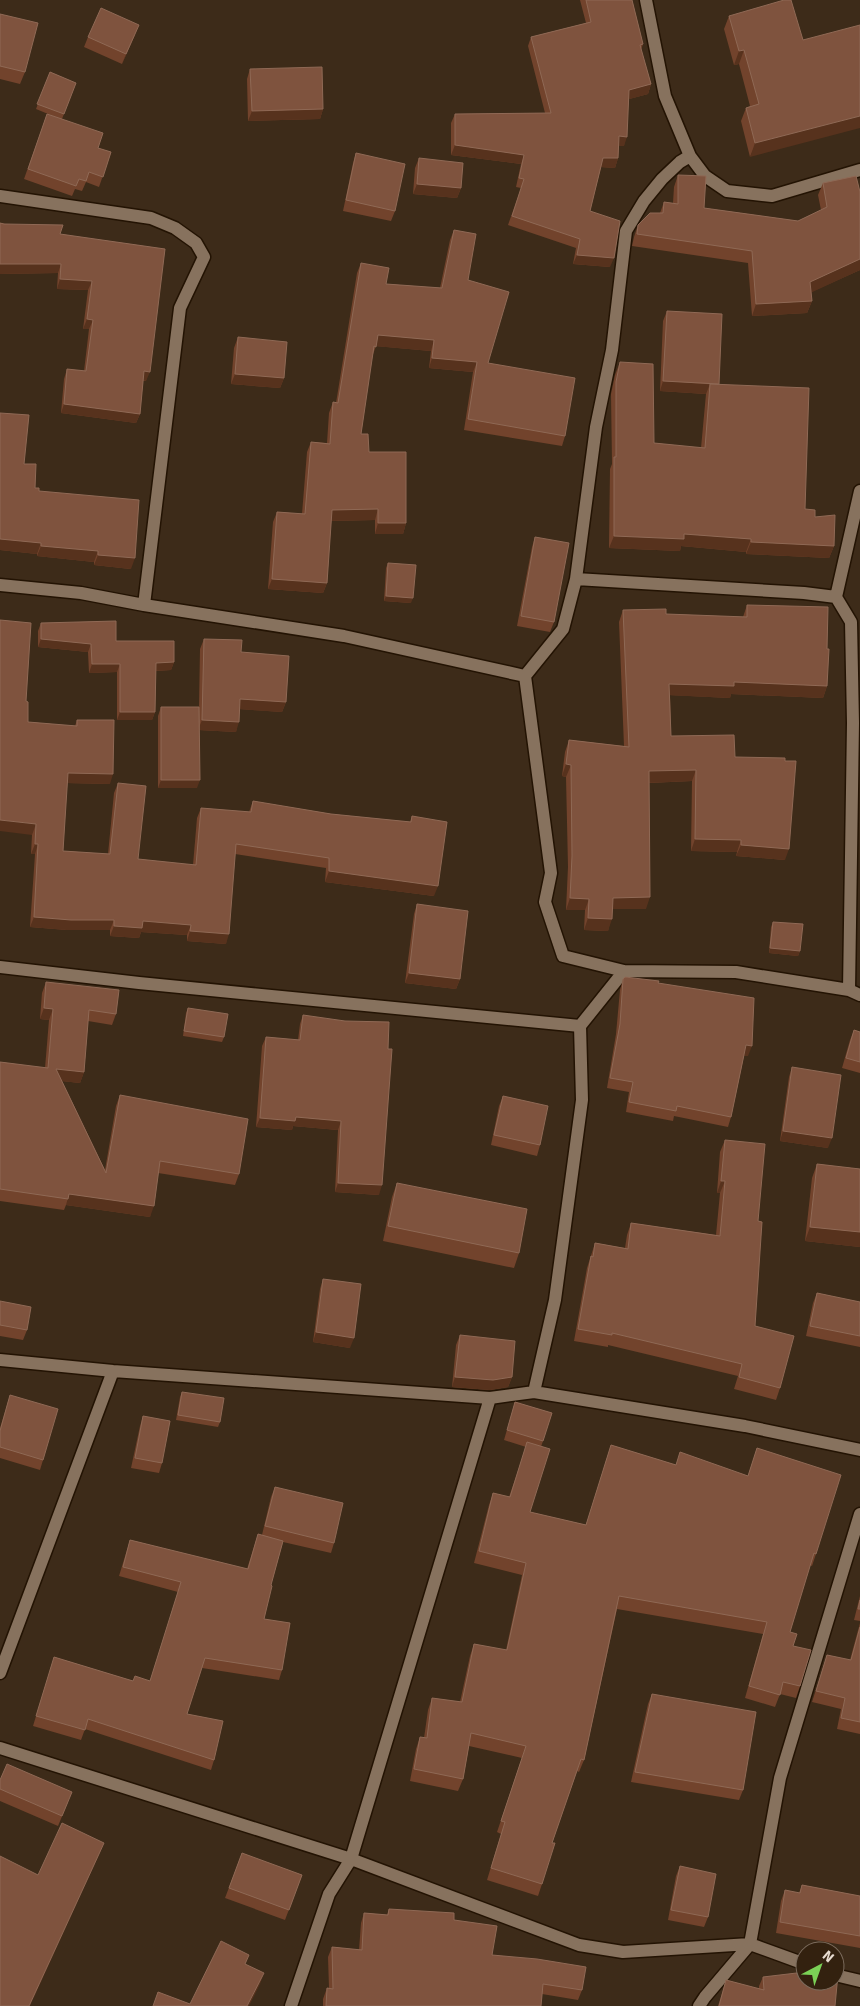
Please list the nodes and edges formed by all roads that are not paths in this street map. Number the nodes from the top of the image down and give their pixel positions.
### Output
1 (646, 0) edge
2 (690, 156) junction
3 (860, 170) edge
4 (0, 196) edge
5 (860, 491) edge
6 (576, 579) junction
7 (0, 585) edge
8 (836, 597) junction
9 (144, 605) junction
10 (525, 676) junction
11 (0, 967) edge
12 (624, 971) junction
13 (855, 992) edge
14 (580, 1026) junction
15 (0, 1360) edge
16 (114, 1371) junction
17 (534, 1392) junction
18 (490, 1398) junction
19 (860, 1450) edge
20 (860, 1514) edge
21 (0, 1673) edge
22 (0, 1748) edge
23 (351, 1858) junction
24 (750, 1944) junction
25 (795, 1960) edge
26 (845, 1977) edge
27 (860, 1981) edge
28 (291, 2006) edge
29 (699, 2006) edge

1 - 2 street
2 - 3 street
2 - 6 street
4 - 9 street
5 - 8 street
6 - 8 street
6 - 10 street
7 - 9 street
8 - 13 street
9 - 10 street
10 - 12 street
11 - 14 street
12 - 13 street
12 - 14 street
14 - 17 street
15 - 16 street
16 - 18 street
16 - 21 street
17 - 18 street
17 - 19 street
18 - 23 street
20 - 24 street
22 - 23 street
23 - 24 street
23 - 28 street
24 - 25 street
24 - 29 street
26 - 27 street

